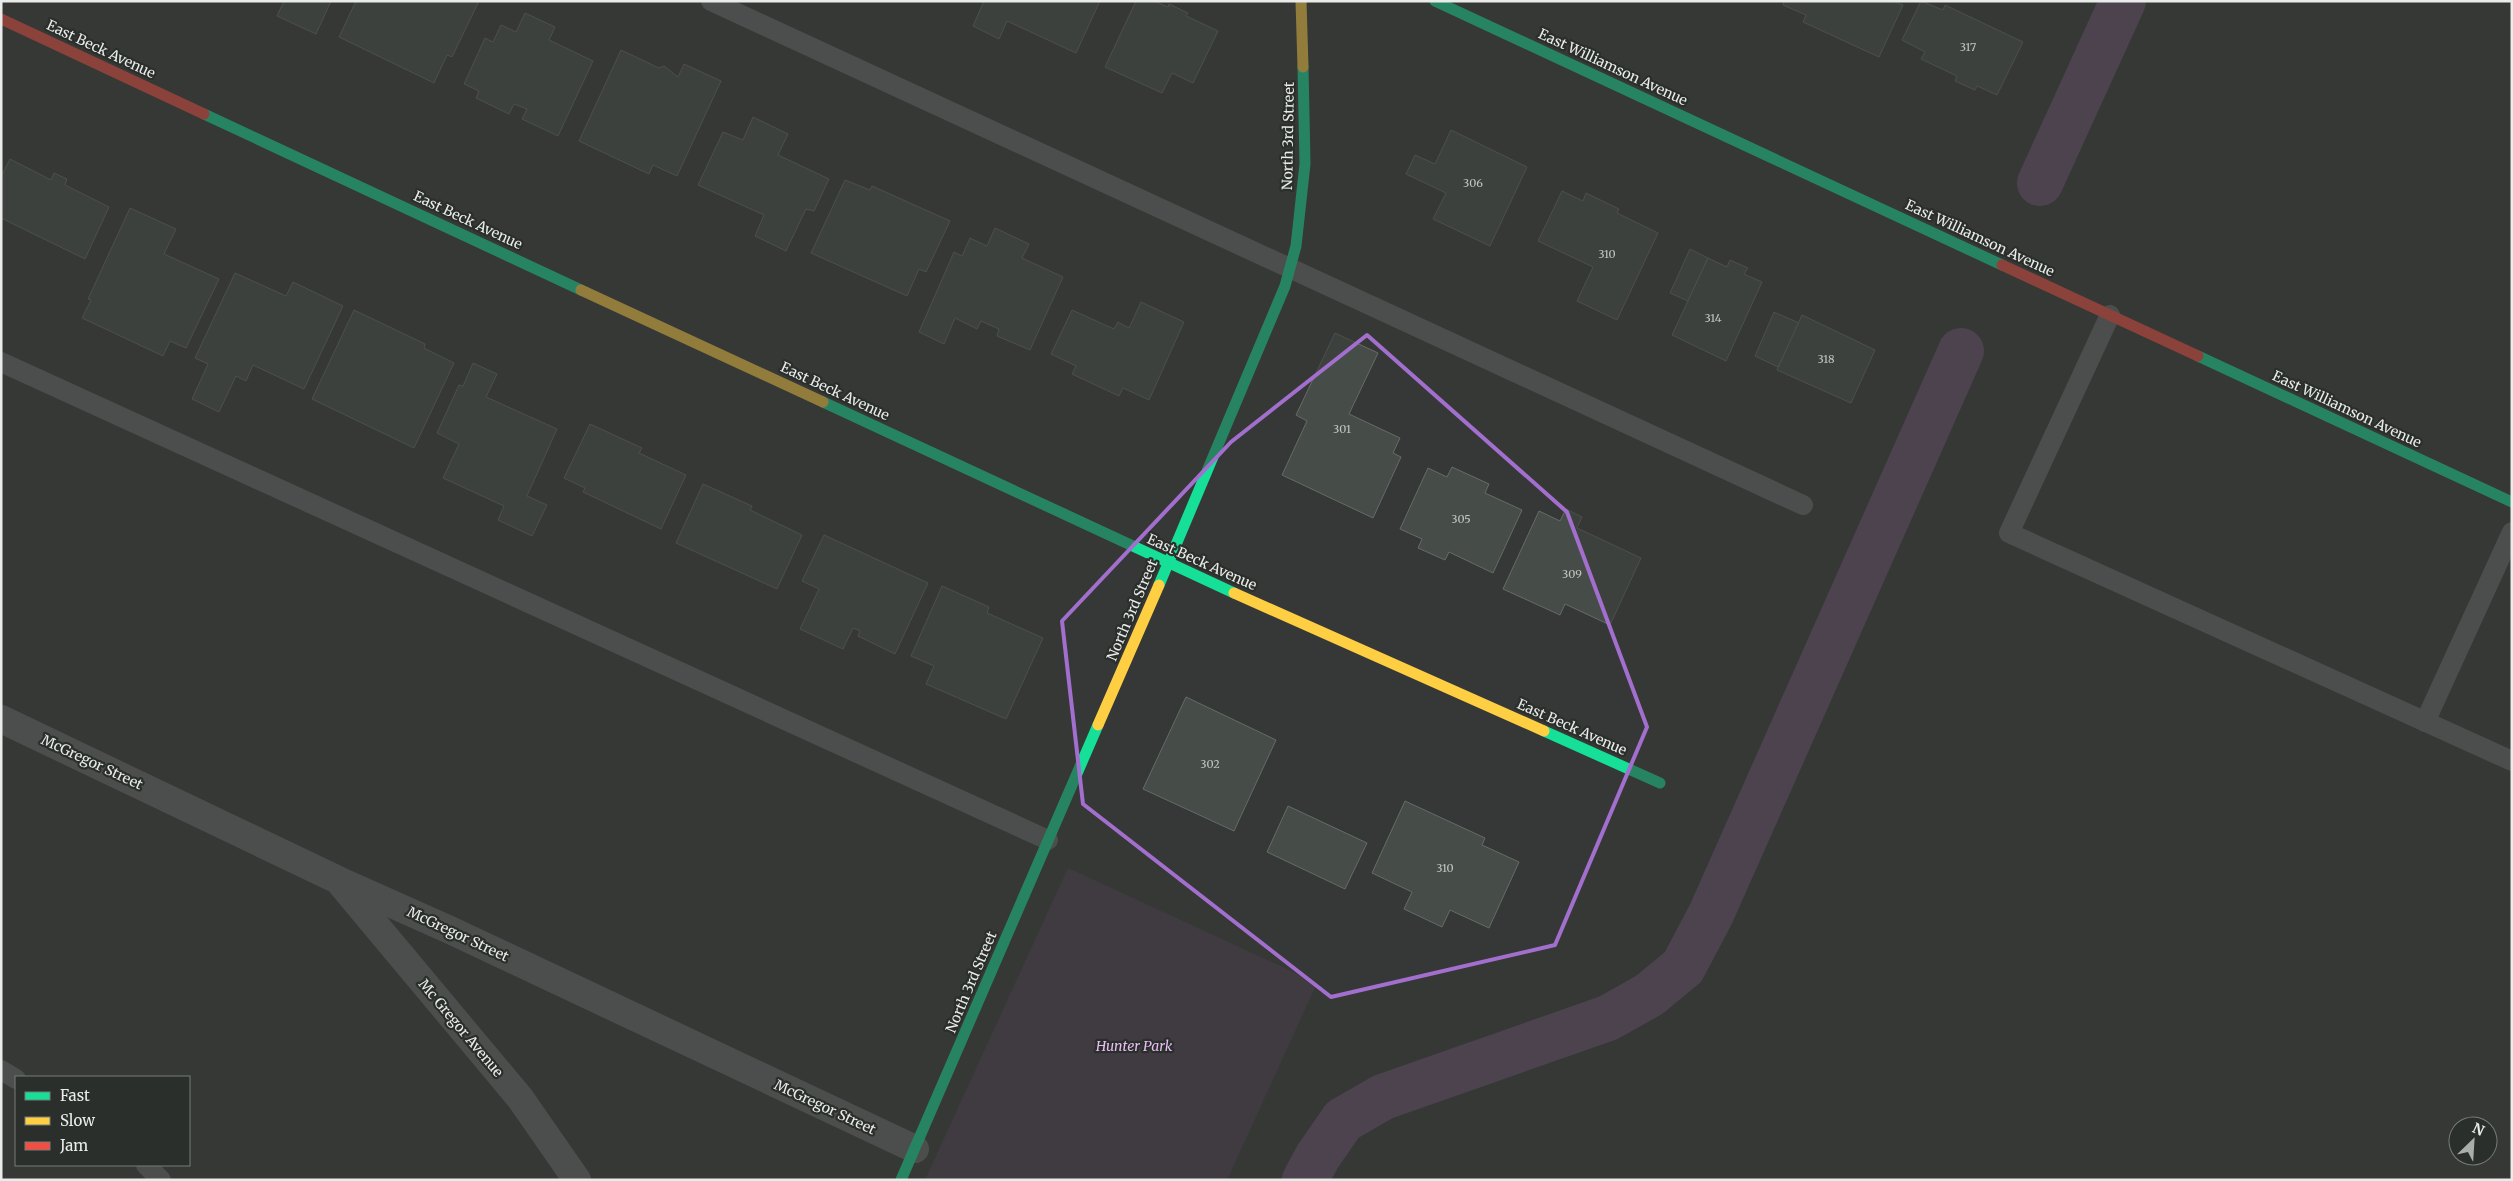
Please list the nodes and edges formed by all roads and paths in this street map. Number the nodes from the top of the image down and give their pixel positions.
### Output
1 (711, 1) edge
2 (1301, 1) edge
3 (1435, 1) edge
4 (1, 19) edge
5 (1289, 268) junction
6 (2110, 315) junction
7 (1, 362) edge
8 (2512, 502) edge
9 (1803, 505) dead end
10 (2512, 532) edge
11 (1168, 563) junction
12 (1, 719) edge
13 (2425, 722) junction
14 (2512, 761) edge
15 (1660, 782) dead end
16 (1048, 840) junction
17 (338, 880) junction
18 (1, 1070) edge
19 (15, 1078) edge
20 (915, 1149) junction
21 (147, 1166) edge
22 (161, 1180) edge
23 (577, 1180) edge
24 (901, 1180) edge

1 - 5 lane
2 - 5 street, North 3rd Street
3 - 6 street, East Williamson Avenue
4 - 11 street, East Beck Avenue
5 - 9 lane
5 - 11 street, North 3rd Street
6 - 8 street, East Williamson Avenue
6 - 13 lane
7 - 16 lane
10 - 13 lane
11 - 15 street, East Beck Avenue
11 - 16 street, North 3rd Street
12 - 17 street, McGregor Street
13 - 14 lane
16 - 20 street, North 3rd Street
17 - 20 street, McGregor Street
17 - 23 street, Mc Gregor Avenue
18 - 19 lane
20 - 24 street, North 3rd Street
21 - 22 lane

